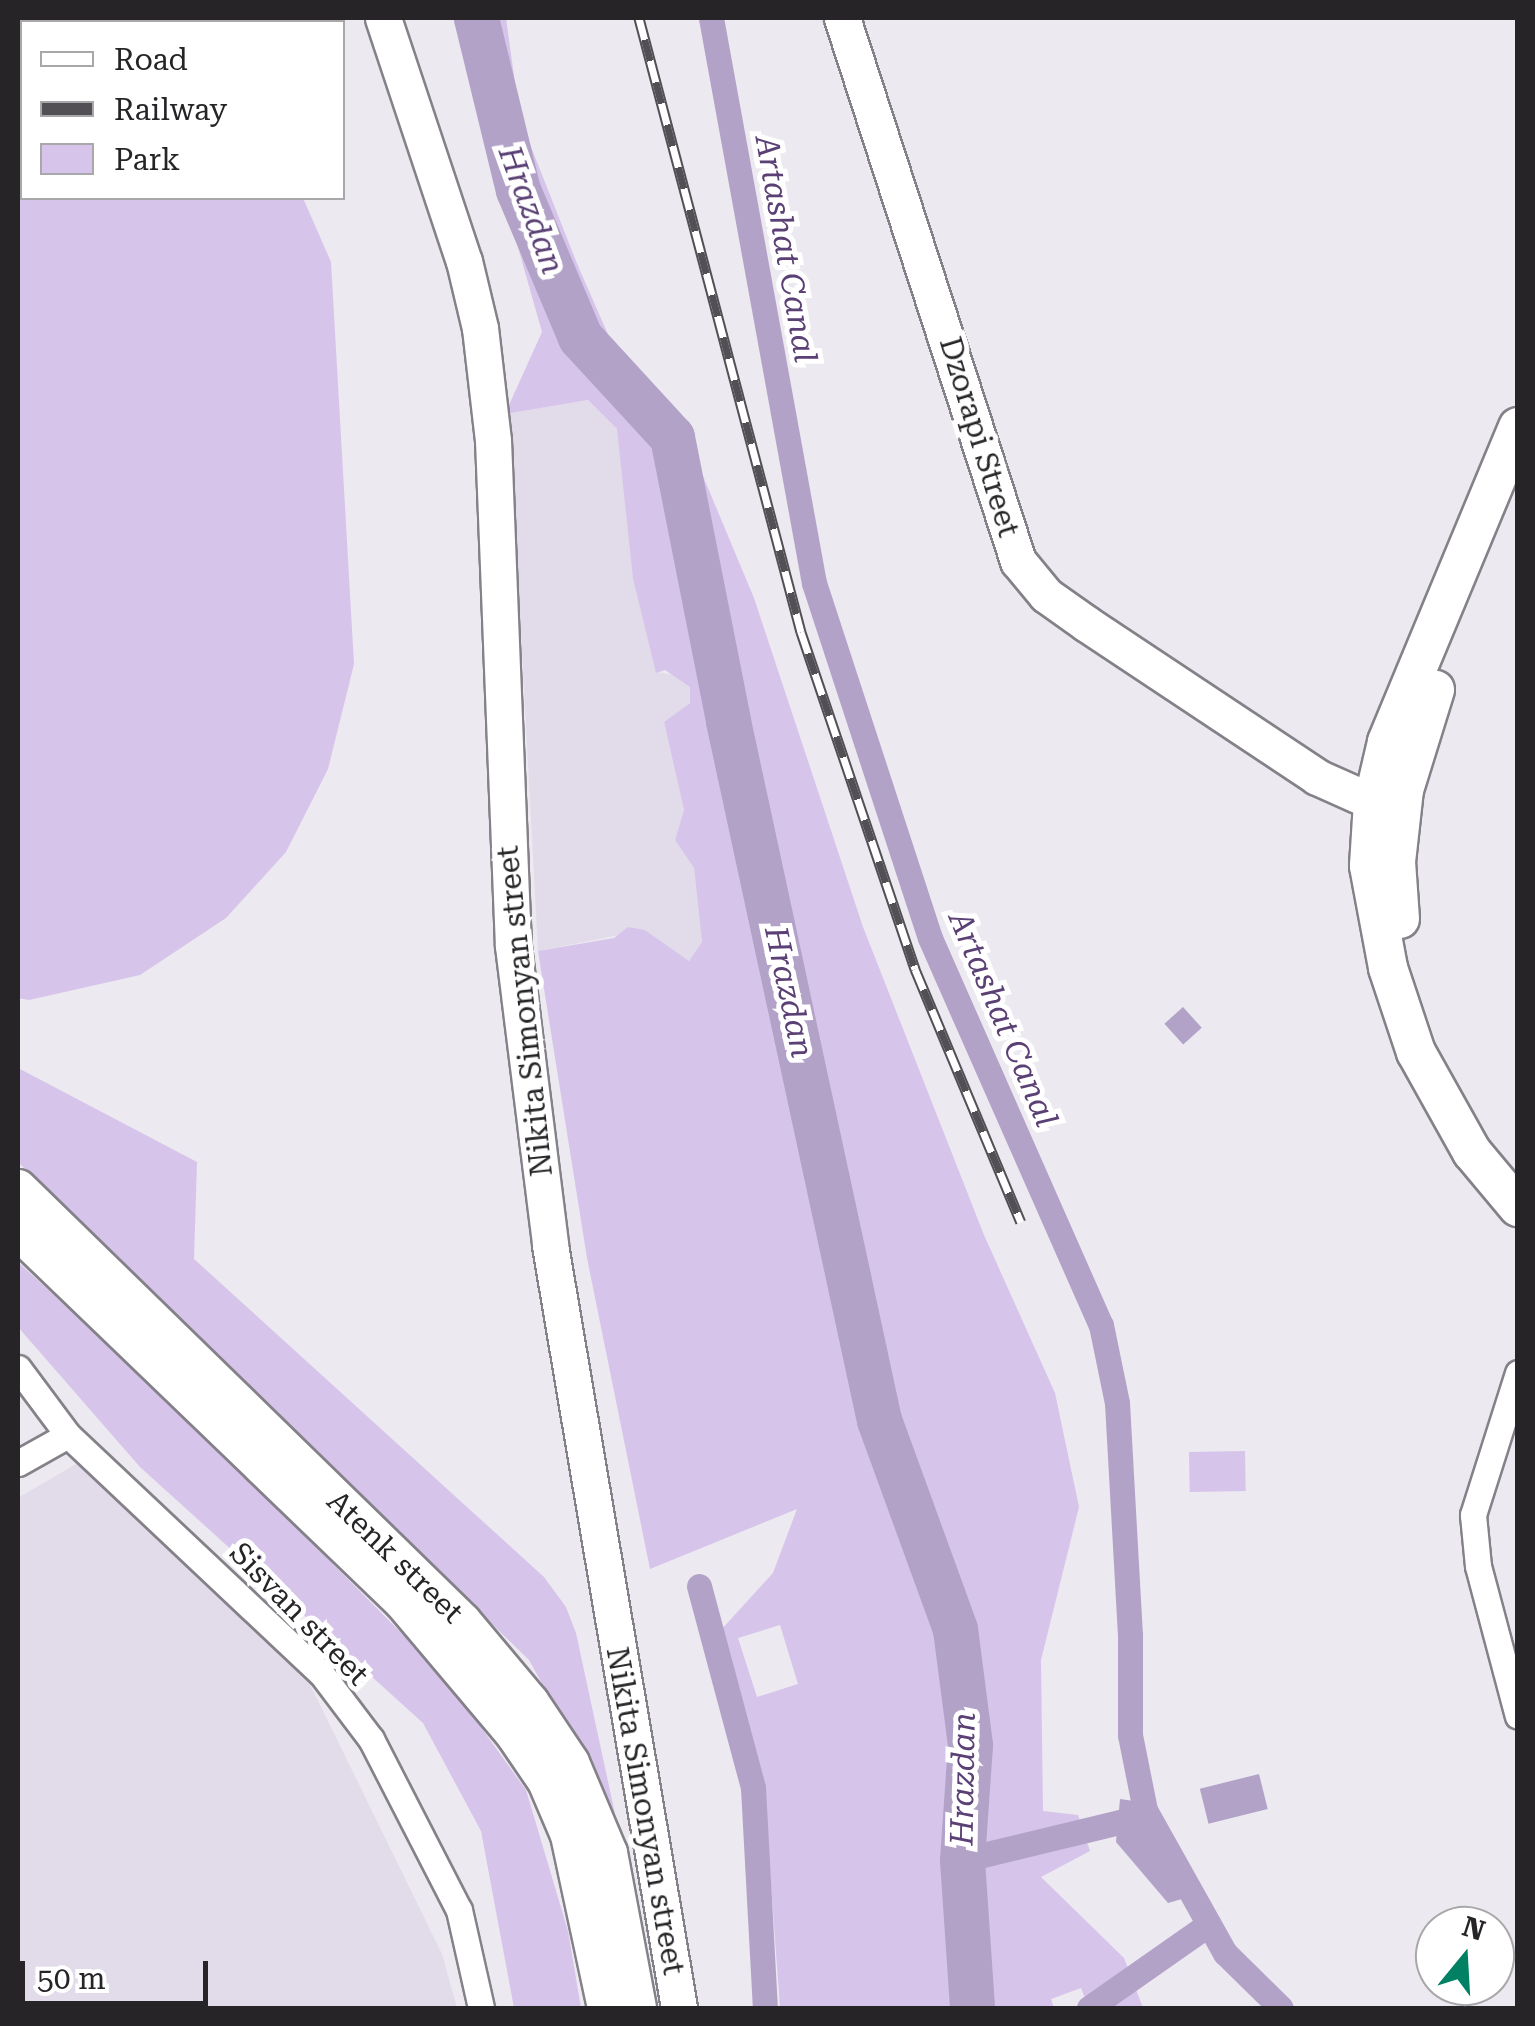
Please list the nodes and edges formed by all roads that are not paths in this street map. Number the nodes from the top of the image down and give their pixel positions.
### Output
1 (384, 18) edge
2 (842, 18) edge
3 (1518, 427) edge
4 (1518, 494) edge
5 (1372, 802) junction
6 (1518, 1176) edge
7 (18, 1189) edge
8 (1518, 1207) edge
9 (18, 1230) edge
10 (18, 1368) edge
11 (1518, 1373) edge
12 (68, 1435) junction
13 (18, 1463) edge
14 (1518, 1716) edge
15 (481, 2008) edge
16 (607, 2008) edge
17 (637, 2008) edge
18 (679, 2008) edge

1 - 18 street, Nikita Simonyan street
2 - 5 street, Dzorapi Street
3 - 5 main road
4 - 6 main road
5 - 8 main road
7 - 17 main road, Atenk street
9 - 16 main road, Atenk street
10 - 12 street, Sisvan street
11 - 14 street
12 - 13 street
12 - 15 street, Sisvan street

